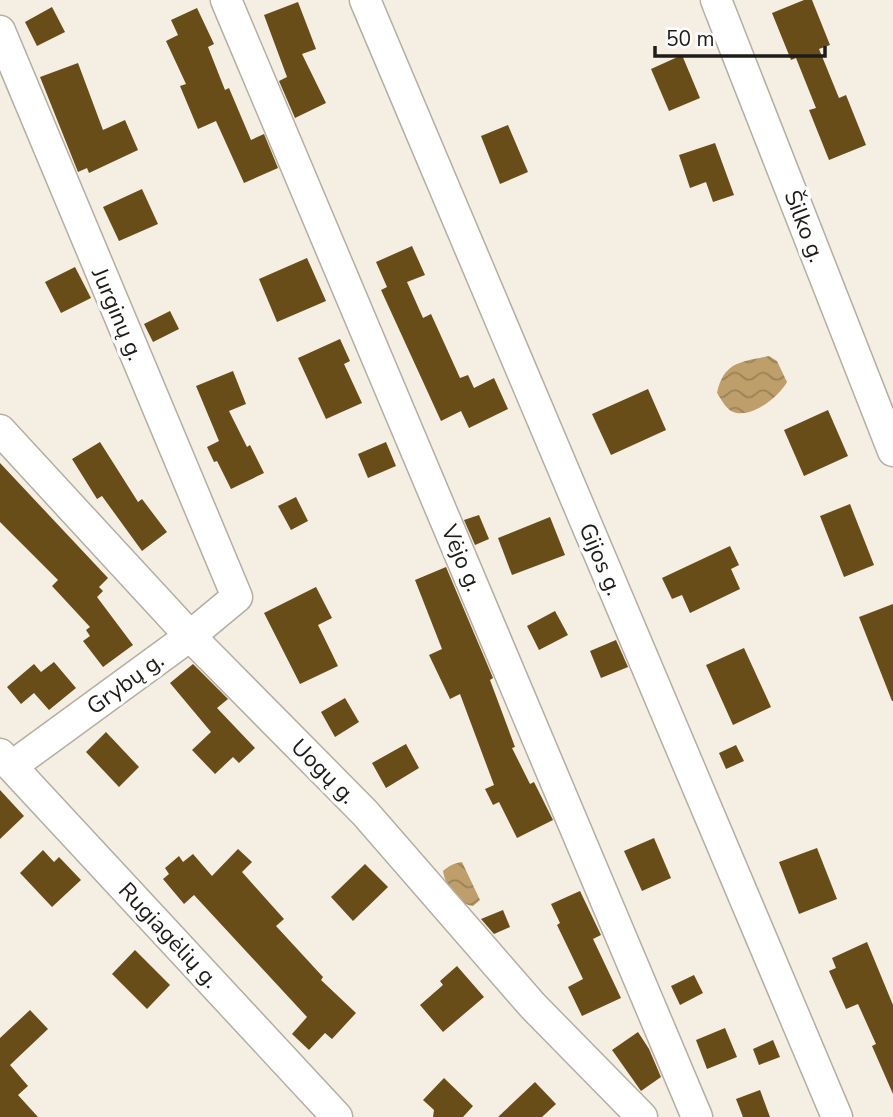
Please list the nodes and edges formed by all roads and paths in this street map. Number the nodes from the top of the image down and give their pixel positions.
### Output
1 (226, 0) edge
2 (365, 0) edge
3 (716, 0) edge
4 (0, 31) edge
5 (0, 430) edge
6 (893, 451) edge
7 (237, 597) joint
8 (190, 636) junction
9 (6, 760) edge
10 (337, 1117) edge
11 (642, 1117) edge
12 (697, 1117) edge
13 (837, 1117) edge

1 - 12 street, Vėjo g.
2 - 13 street, Gijos g.
3 - 6 street, Šilko g.
4 - 7 street, Jurginų g.
5 - 8 street, Uogų g.
7 - 8 street, Grybų g.
8 - 9 street, Grybų g.
8 - 11 street, Uogų g.
9 - 10 street, Rugiagėlių g.

